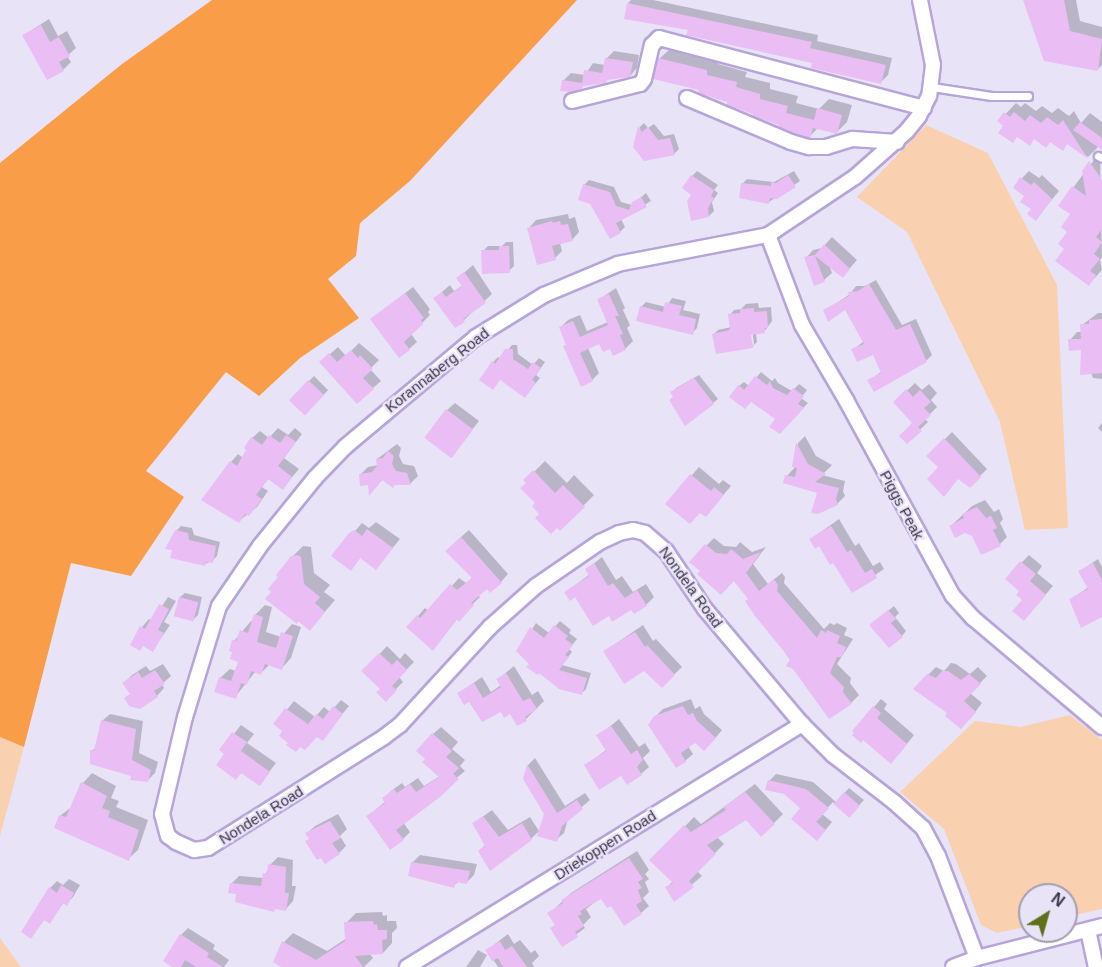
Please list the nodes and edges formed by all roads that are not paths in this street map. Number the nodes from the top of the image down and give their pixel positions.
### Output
1 (920, 0) edge
2 (932, 87) junction
3 (1028, 96) dead end
4 (687, 98) dead end
5 (572, 101) dead end
6 (924, 108) junction
7 (897, 142) junction
8 (768, 235) junction
9 (802, 724) junction
10 (1102, 727) edge
11 (208, 848) joint
12 (1102, 926) edge
13 (1088, 930) junction
14 (977, 958) junction
15 (407, 967) edge
16 (953, 967) edge
17 (1096, 967) edge

1 - 2 street, Korannaberg Road
2 - 3 lane
2 - 6 street, Korannaberg Road
4 - 7 street
5 - 6 street
6 - 7 street, Korannaberg Road
7 - 8 street, Korannaberg Road
8 - 10 street, Piggs Peak
8 - 11 street, Korannaberg Road
9 - 11 street, Nondela Road
9 - 14 street, Nondela Road
9 - 15 street, Driekoppen Road
12 - 13 street
13 - 14 street
13 - 17 street
14 - 16 street

